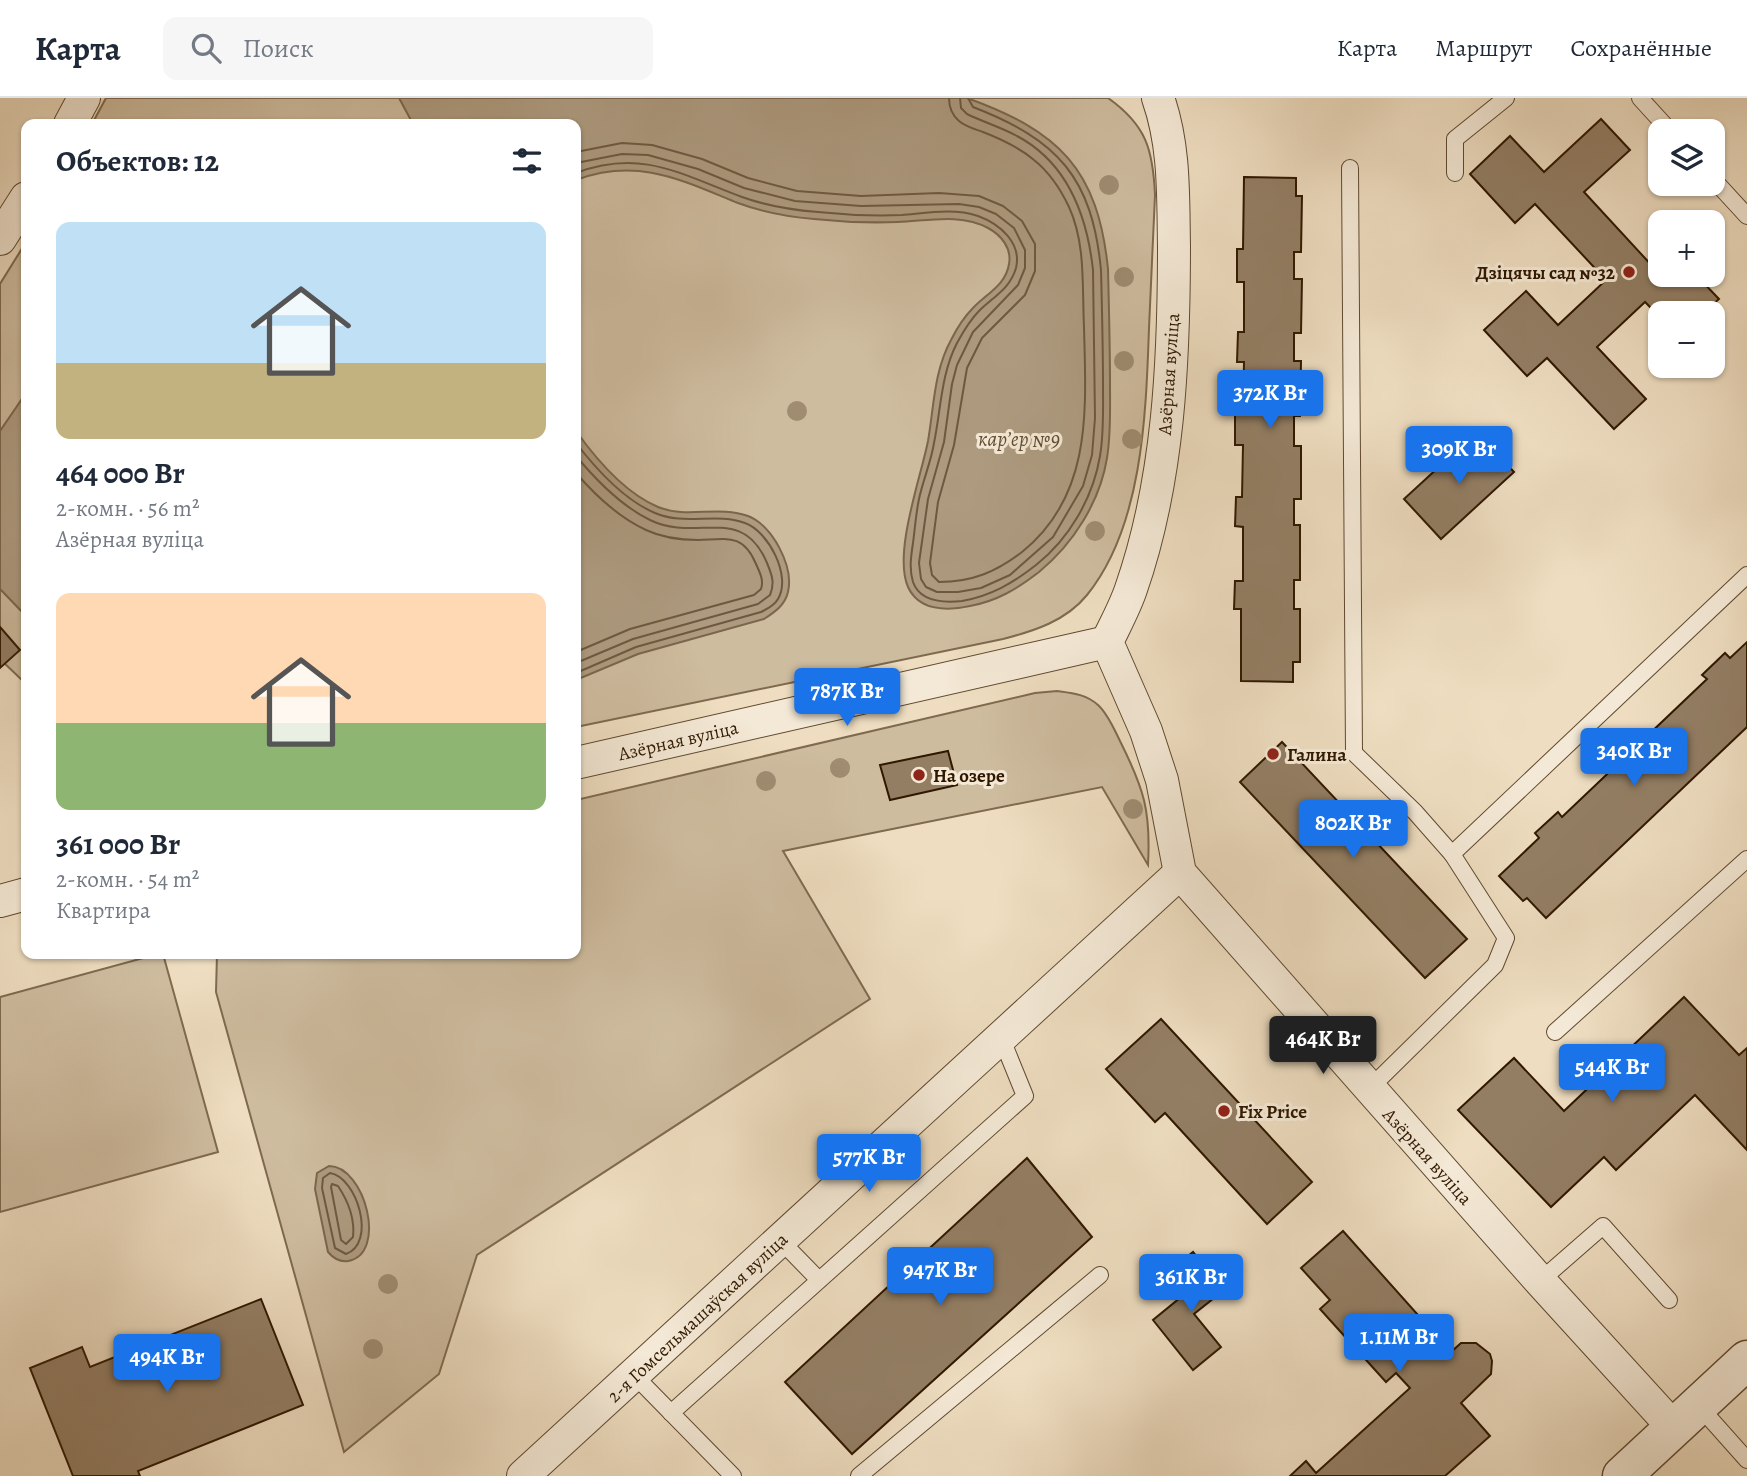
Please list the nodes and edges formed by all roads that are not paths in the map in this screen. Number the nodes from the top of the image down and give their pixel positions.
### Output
1 (84, 98) edge
2 (1158, 98) edge
3 (1506, 98) edge
4 (1640, 98) edge
5 (73, 119) edge
6 (1659, 119) edge
7 (1350, 168) dead end
8 (1455, 173) dead end
9 (1725, 192) edge
10 (21, 206) edge
11 (1747, 216) edge
12 (0, 239) edge
13 (1747, 575) edge
14 (1107, 642) junction
15 (581, 762) edge
16 (1452, 853) junction
17 (1747, 859) edge
18 (1180, 873) junction
19 (21, 895) edge
20 (0, 901) edge
21 (1555, 1032) dead end
22 (1001, 1037) junction
23 (1369, 1089) junction
24 (780, 1240) junction
25 (1100, 1275) dead end
26 (820, 1280) junction
27 (1540, 1281) junction
28 (1669, 1300) dead end
29 (1747, 1360) edge
30 (634, 1375) junction
31 (671, 1413) junction
32 (1686, 1417) junction
33 (1747, 1460) edge
34 (523, 1476) edge
35 (733, 1476) edge
36 (859, 1476) edge
37 (1622, 1476) edge

1 - 5 street
2 - 14 street, Азёрная вуліца
3 - 8 lane
4 - 6 lane
7 - 16 lane
9 - 11 lane
10 - 12 street
13 - 16 lane
14 - 15 street, Азёрная вуліца
14 - 18 street
16 - 23 lane
17 - 21 lane
18 - 22 street, 2-я Гомсельмашаўская вуліца
18 - 23 street, Азёрная вуліца
19 - 20 street
22 - 24 street, 2-я Гомсельмашаўская вуліца
22 - 26 lane
23 - 27 street, Азёрная вуліца
24 - 26 lane
24 - 30 street, 2-я Гомсельмашаўская вуліца
25 - 36 lane
26 - 31 lane
27 - 28 lane
27 - 32 street, Азёрная вуліца
29 - 32 street
30 - 31 lane
30 - 34 street, 2-я Гомсельмашаўская вуліца
31 - 35 lane
32 - 33 lane
32 - 37 street

